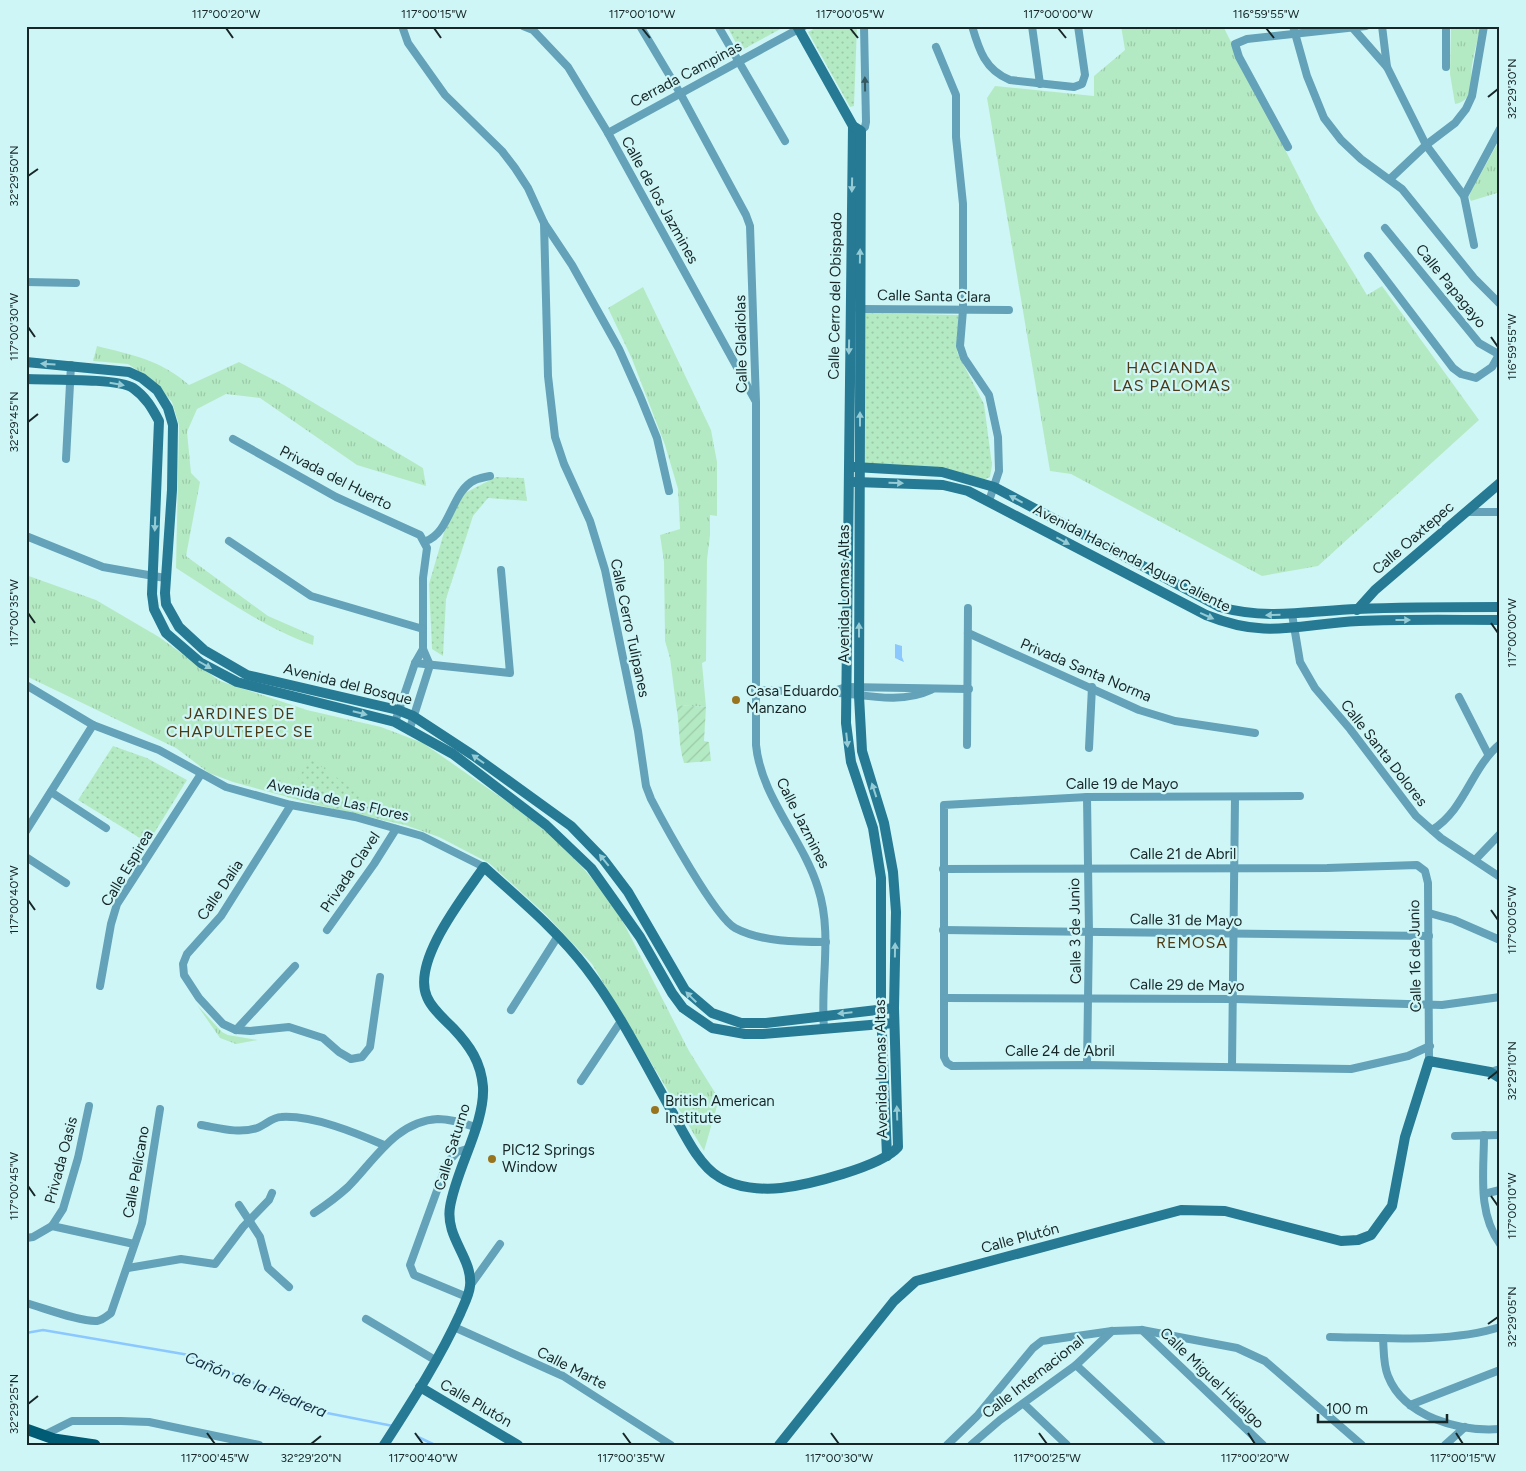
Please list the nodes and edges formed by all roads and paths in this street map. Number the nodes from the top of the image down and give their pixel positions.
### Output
1 (402, 26) edge
2 (523, 26) edge
3 (640, 26) edge
4 (718, 26) edge
5 (864, 26) edge
6 (972, 26) edge
7 (1032, 26) edge
8 (1078, 26) edge
9 (1366, 26) edge
10 (1382, 26) edge
11 (1446, 26) edge
12 (1484, 26) edge
13 (800, 27) edge
14 (1351, 27) edge
15 (1294, 30) edge
16 (936, 47) dead end
17 (738, 62) junction
18 (1387, 67) junction
19 (1446, 67) dead end
20 (1040, 84) junction
21 (680, 93) junction
22 (1500, 129) edge
23 (855, 131) junction
24 (608, 133) junction
25 (785, 142) dead end
26 (1426, 145) junction
27 (1288, 148) dead end
28 (1390, 179) junction
29 (1464, 196) junction
30 (544, 223) junction
31 (1386, 228) dead end
32 (1474, 245) dead end
33 (1368, 256) dead end
34 (26, 282) edge
35 (76, 283) dead end
36 (1500, 304) edge
37 (859, 309) junction
38 (963, 310) junction
39 (1009, 310) dead end
40 (1499, 355) edge
41 (26, 362) edge
42 (71, 365) junction
43 (26, 379) edge
44 (69, 381) junction
45 (756, 402) junction
46 (233, 439) dead end
47 (66, 459) dead end
48 (848, 467) junction
49 (860, 467) junction
50 (490, 476) dead end
51 (847, 482) junction
52 (860, 482) junction
53 (1500, 483) edge
54 (994, 487) junction
55 (669, 491) dead end
56 (989, 501) junction
57 (1466, 512) junction
58 (1500, 512) edge
59 (26, 536) edge
60 (229, 541) dead end
61 (426, 541) junction
62 (501, 570) dead end
63 (153, 576) junction
64 (165, 578) junction
65 (1500, 607) edge
66 (968, 608) dead end
67 (1357, 609) junction
68 (1292, 614) junction
69 (1500, 620) edge
70 (1354, 621) junction
71 (423, 629) junction
72 (1293, 629) junction
73 (968, 633) junction
74 (423, 649) junction
75 (415, 663) junction
76 (430, 665) junction
77 (901, 686) junction
78 (27, 687) edge
79 (1092, 688) junction
80 (969, 689) junction
81 (755, 690) junction
82 (931, 690) junction
83 (846, 691) junction
84 (859, 692) junction
85 (901, 697) junction
86 (1459, 698) dead end
87 (398, 710) junction
88 (413, 716) junction
89 (394, 722) junction
90 (93, 724) junction
91 (410, 728) junction
92 (1255, 734) dead end
93 (1500, 744) edge
94 (967, 745) dead end
95 (1089, 748) dead end
96 (1488, 754) junction
97 (201, 774) junction
98 (51, 792) junction
99 (1300, 796) dead end
100 (1086, 797) junction
101 (1235, 798) junction
102 (290, 805) junction
103 (944, 805) joint
104 (106, 828) dead end
105 (396, 829) junction
106 (1432, 830) junction
107 (26, 831) edge
108 (1500, 834) edge
109 (26, 856) edge
110 (1476, 859) junction
111 (484, 866) junction
112 (1088, 867) junction
113 (1233, 867) junction
114 (1422, 868) joint
115 (943, 869) junction
116 (1500, 877) edge
117 (66, 883) dead end
118 (1429, 913) junction
119 (328, 930) dead end
120 (943, 930) junction
121 (1089, 933) junction
122 (1234, 935) junction
123 (558, 936) junction
124 (1429, 936) junction
125 (1500, 940) edge
126 (826, 942) junction
127 (295, 966) dead end
128 (380, 976) dead end
129 (100, 986) dead end
130 (1500, 997) edge
131 (944, 998) junction
132 (1089, 998) junction
133 (1234, 999) junction
134 (1430, 1004) junction
135 (894, 1008) junction
136 (882, 1009) junction
137 (510, 1010) dead end
138 (823, 1015) junction
139 (621, 1021) junction
140 (894, 1023) junction
141 (882, 1024) junction
142 (824, 1028) junction
143 (236, 1030) junction
144 (1430, 1046) junction
145 (1429, 1062) junction
146 (1087, 1065) junction
147 (1232, 1066) junction
148 (1495, 1071) edge
149 (1500, 1078) edge
150 (581, 1081) dead end
151 (89, 1106) dead end
152 (160, 1109) dead end
153 (200, 1125) dead end
154 (475, 1127) junction
155 (1484, 1135) junction
156 (1500, 1135) edge
157 (1455, 1136) dead end
158 (384, 1145) junction
159 (467, 1149) junction
160 (887, 1156) junction
161 (1500, 1190) edge
162 (272, 1193) dead end
163 (1484, 1194) junction
164 (239, 1206) dead end
165 (314, 1213) dead end
166 (250, 1220) junction
167 (52, 1226) junction
168 (26, 1238) edge
169 (134, 1244) junction
170 (500, 1244) dead end
171 (1500, 1244) edge
172 (128, 1268) junction
173 (289, 1287) dead end
174 (469, 1291) junction
175 (26, 1303) edge
176 (366, 1319) dead end
177 (1500, 1327) edge
178 (454, 1328) junction
179 (1142, 1330) junction
180 (1112, 1331) junction
181 (1330, 1337) dead end
182 (1383, 1338) junction
183 (435, 1360) junction
184 (1076, 1365) junction
185 (1500, 1370) edge
186 (420, 1387) junction
187 (1024, 1404) junction
188 (1410, 1405) junction
189 (26, 1428) edge
190 (965, 1428) junction
191 (1464, 1428) junction
192 (1500, 1429) edge
193 (44, 1436) junction
194 (387, 1441) edge
195 (973, 1442) edge
196 (95, 1445) edge
197 (259, 1445) edge
198 (518, 1445) edge
199 (672, 1445) edge
200 (779, 1445) edge
201 (947, 1445) edge
202 (1067, 1445) edge
203 (1162, 1445) edge
204 (1263, 1445) edge
205 (1362, 1445) edge
206 (1445, 1445) edge

1 - 30 street
2 - 24 street, Calle de los Jazmines
3 - 21 street, Calle Gladiolas
4 - 17 street
23 -> 5 street, Calle Cerro del Obispado
6 - 20 street
7 - 20 street
8 - 20 street
9 - 14 street
10 - 18 street
11 - 19 street
12 - 26 street
13 - 17 street, Cerrada Campinas
13 - 23 main road
14 - 15 street
14 - 18 street
15 - 27 street
15 - 28 street
16 - 38 street
17 - 21 street, Cerrada Campinas
17 - 25 street
18 - 26 street
21 - 24 street, Cerrada Campinas
21 - 45 street, Calle Gladiolas
22 - 29 street
37 -> 23 main road, Calle Cerro del Obispado
23 -> 48 main road, Calle Cerro del Obispado
24 - 45 street, Calle de los Jazmines
26 - 28 street
26 - 29 street
28 - 36 street
29 - 32 street
30 - 55 street
30 - 126 street, Calle Cerro Tulipanes
31 - 40 street, Calle Papagayo
33 - 40 street
34 - 35 street
37 - 38 street, Calle Santa Clara
49 -> 37 main road, Calle Cerro del Obispado
38 - 39 street, Calle Santa Clara
38 - 54 street
42 -> 41 main road, Avenida del Bosque
42 - 44 street
42 - 64 main road, Avenida del Bosque
43 - 44 main road, Avenida del Bosque
44 - 47 street
44 -> 63 main road, Avenida del Bosque
45 - 81 street, Calle Gladiolas
46 - 61 street, Privada del Huerto
48 - 49 main road, Avenida Hacienda Agua Caliente
48 - 51 main road, Avenida Lomas Altas
49 - 52 main road, Avenida Lomas Altas
49 - 54 main road, Avenida Hacienda Agua Caliente
50 - 61 street
51 - 52 main road, Avenida Hacienda Agua Caliente
51 - 83 main road, Avenida Lomas Altas
52 -> 56 main road, Avenida Hacienda Agua Caliente
84 -> 52 main road, Avenida Lomas Altas
53 - 57 main road, Calle Oaxtepec
54 - 56 street
68 -> 54 main road, Avenida Hacienda Agua Caliente
56 -> 72 main road, Avenida Hacienda Agua Caliente
57 - 58 street
57 - 67 main road, Calle Oaxtepec
59 - 63 street
60 - 71 street
61 - 71 street
62 - 76 street
63 - 64 street
63 -> 89 main road, Avenida del Bosque
64 - 87 main road, Avenida del Bosque
65 - 67 main road, Avenida Hacienda Agua Caliente
66 - 73 street
67 - 68 main road, Avenida Hacienda Agua Caliente
67 - 70 main road, Calle Oaxtepec
68 - 72 street, Calle Santa Dolores
70 -> 69 main road, Avenida Hacienda Agua Caliente
70 - 72 main road, Avenida Hacienda Agua Caliente
71 - 74 street
72 - 106 street, Calle Santa Dolores
73 - 79 street, Privada Santa Norma
73 - 80 street
74 - 75 street
74 - 76 street
75 - 76 street
75 - 87 street
76 - 88 street
77 - 82 street
77 - 84 street
77 - 85 street
78 - 90 street, Avenida de Las Flores
79 - 92 street, Privada Santa Norma
79 - 95 street
80 - 82 street
80 - 94 street
81 - 83 street
81 - 126 street, Calle Jazmines
82 - 85 street
83 - 84 street
83 -> 136 main road, Avenida Lomas Altas
84 - 85 street
135 -> 84 main road, Avenida Lomas Altas
86 - 96 street
87 - 88 main road, Avenida del Bosque
87 - 89 street
88 - 91 street
138 -> 88 main road, Avenida del Bosque
89 - 91 main road, Avenida del Bosque
90 - 97 street, Avenida de Las Flores
90 - 98 street
91 - 142 main road, Avenida del Bosque
93 - 96 street
96 - 106 street
97 - 102 street, Avenida de Las Flores
97 - 129 street, Calle Espirea
98 - 104 street
98 - 107 street
99 - 101 street, Calle 19 de Mayo
100 - 101 street, Calle 19 de Mayo
100 - 103 street, Calle 19 de Mayo
100 - 112 street, Calle 3 de Junio
101 - 113 street
102 - 105 street, Avenida de Las Flores
102 - 143 street, Calle Dalia
103 - 115 street, Calle 24 de Abril
105 - 111 street, Avenida de Las Flores
105 - 119 street, Privada Clavel
106 - 110 street, Calle Santa Dolores
108 - 110 street
109 - 117 street
110 - 116 street, Calle Santa Dolores
111 - 123 main road, Avenida de Las Flores
111 - 154 main road, Calle Saturno
112 - 113 street, Calle 21 de Abril
112 - 115 street, Calle 21 de Abril
112 - 121 street, Calle 3 de Junio
113 - 114 street, Calle 21 de Abril
113 - 122 street
114 - 118 street, Calle 16 de Junio
115 - 120 street, Calle 24 de Abril
118 - 124 street, Calle 16 de Junio
118 - 125 street
120 - 121 street, Calle 31 de Mayo
120 - 131 street, Calle 24 de Abril
121 - 122 street, Calle 31 de Mayo
121 - 132 street, Calle 3 de Junio
122 - 124 street, Calle 31 de Mayo
122 - 133 street
123 - 137 street
123 - 139 main road, Avenida de Las Flores
124 - 134 street, Calle 16 de Junio
126 - 138 street, Calle Jazmines
127 - 143 street
128 - 143 street
130 - 134 street, Calle 29 de Mayo
131 - 132 street, Calle 29 de Mayo
131 - 146 street, Calle 24 de Abril
132 - 133 street, Calle 29 de Mayo
132 - 146 street, Calle 3 de Junio
133 - 134 street, Calle 29 de Mayo
133 - 147 street
134 - 144 street, Calle 16 de Junio
135 - 136 main road, Avenida del Bosque
135 - 140 main road, Avenida Lomas Altas
136 -> 138 main road, Avenida del Bosque
136 - 141 main road, Avenida Lomas Altas
138 - 142 street, Calle Jazmines
139 - 150 street
139 - 160 main road, Avenida de Las Flores
140 - 141 main road, Avenida del Bosque
160 -> 140 main road, Avenida Lomas Altas
141 - 142 main road, Avenida del Bosque
141 - 160 main road, Avenida Lomas Altas
144 - 145 street, Calle 16 de Junio
144 - 147 street, Calle 24 de Abril
145 - 148 main road
145 - 200 main road, Calle Plutón
146 - 147 street, Calle 24 de Abril
148 - 149 main road
151 - 167 street, Privada Oasis
152 - 169 street, Calle Pelícano
153 - 158 street
154 - 158 street
154 - 159 main road, Calle Saturno
155 - 156 street
155 - 157 street
155 - 163 street
158 - 165 street
159 - 174 main road, Calle Saturno
159 - 174 street
161 - 163 street
162 - 166 street
163 - 171 street
164 - 166 street
166 - 172 street
166 - 173 street
167 - 168 street
167 - 169 street, Privada Oasis
169 - 172 street, Calle Pelícano
170 - 174 street
172 - 175 street, Calle Pelícano
174 - 178 main road
176 - 183 street
177 - 182 street
178 - 183 main road
178 - 199 street, Calle Marte
179 - 180 street
179 - 204 street, Calle Miguel Hidalgo
179 - 205 street
180 - 184 street, Calle Internacional
180 - 190 street
181 - 182 street
182 - 188 street
183 - 186 main road
184 - 187 street, Calle Internacional
184 - 203 street
185 - 188 street
186 - 194 main road
186 - 198 main road, Calle Plutón
187 - 195 street, Calle Internacional
187 - 202 street
188 - 191 street
189 - 193 main road
190 - 195 street
190 - 201 street
191 - 192 street
191 - 206 street
193 - 196 main road
193 - 197 street

